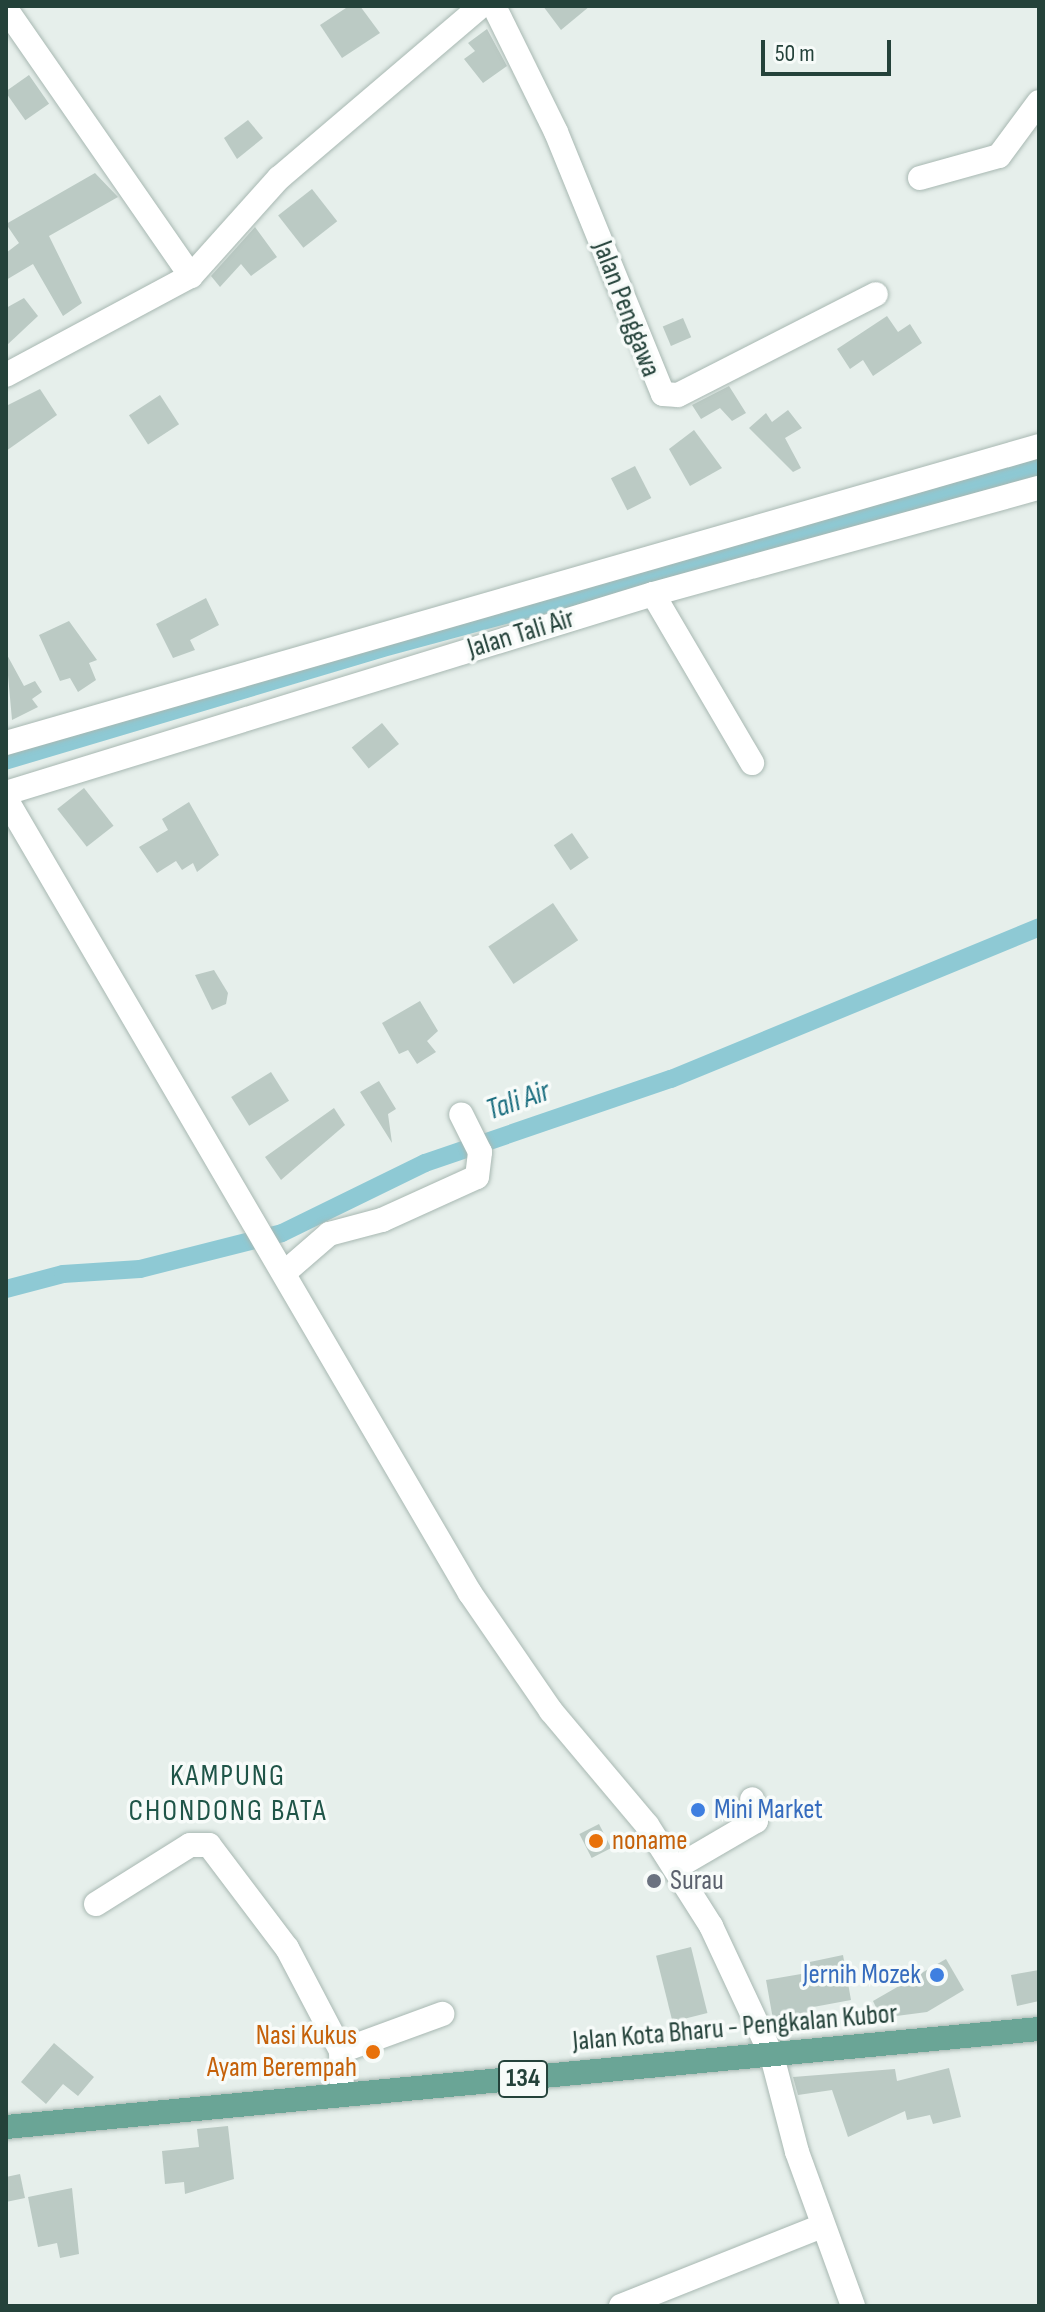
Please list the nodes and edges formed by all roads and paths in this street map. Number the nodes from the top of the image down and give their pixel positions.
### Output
1 (481, 6) edge
2 (494, 6) edge
3 (6, 9) edge
4 (1039, 102) edge
5 (920, 178) dead end
6 (191, 276) junction
7 (876, 294) dead end
8 (6, 375) edge
9 (1039, 446) edge
10 (1039, 488) edge
11 (653, 594) junction
12 (6, 743) edge
13 (752, 763) dead end
14 (6, 793) edge
15 (6, 799) edge
16 (461, 1114) dead end
17 (284, 1273) junction
18 (752, 1799) dead end
19 (677, 1867) junction
20 (96, 1904) dead end
21 (442, 2014) dead end
22 (1039, 2029) edge
23 (341, 2051) junction
24 (772, 2056) junction
25 (342, 2095) junction
26 (6, 2127) edge
27 (822, 2226) junction
28 (621, 2306) edge
29 (853, 2306) edge

1 - 6 street
2 - 7 street, Jalan Penggawa
3 - 6 street
4 - 5 street
6 - 8 street
9 - 12 street, Jalan Tali Air
10 - 11 street, Jalan Tali Air
11 - 13 street
11 - 14 street, Jalan Tali Air
15 - 17 street
16 - 17 street
17 - 19 street
18 - 19 street
19 - 24 street
20 - 23 street
21 - 23 street
22 - 24 main road, Jalan Kota Bharu - Pengkalan Kubor / 134
23 - 25 street
24 - 25 main road, Jalan Kota Bharu - Pengkalan Kubor / 134
24 - 27 street
25 - 26 main road, Jalan Kota Bharu - Pengkalan Kubor / 134
27 - 28 street
27 - 29 street

